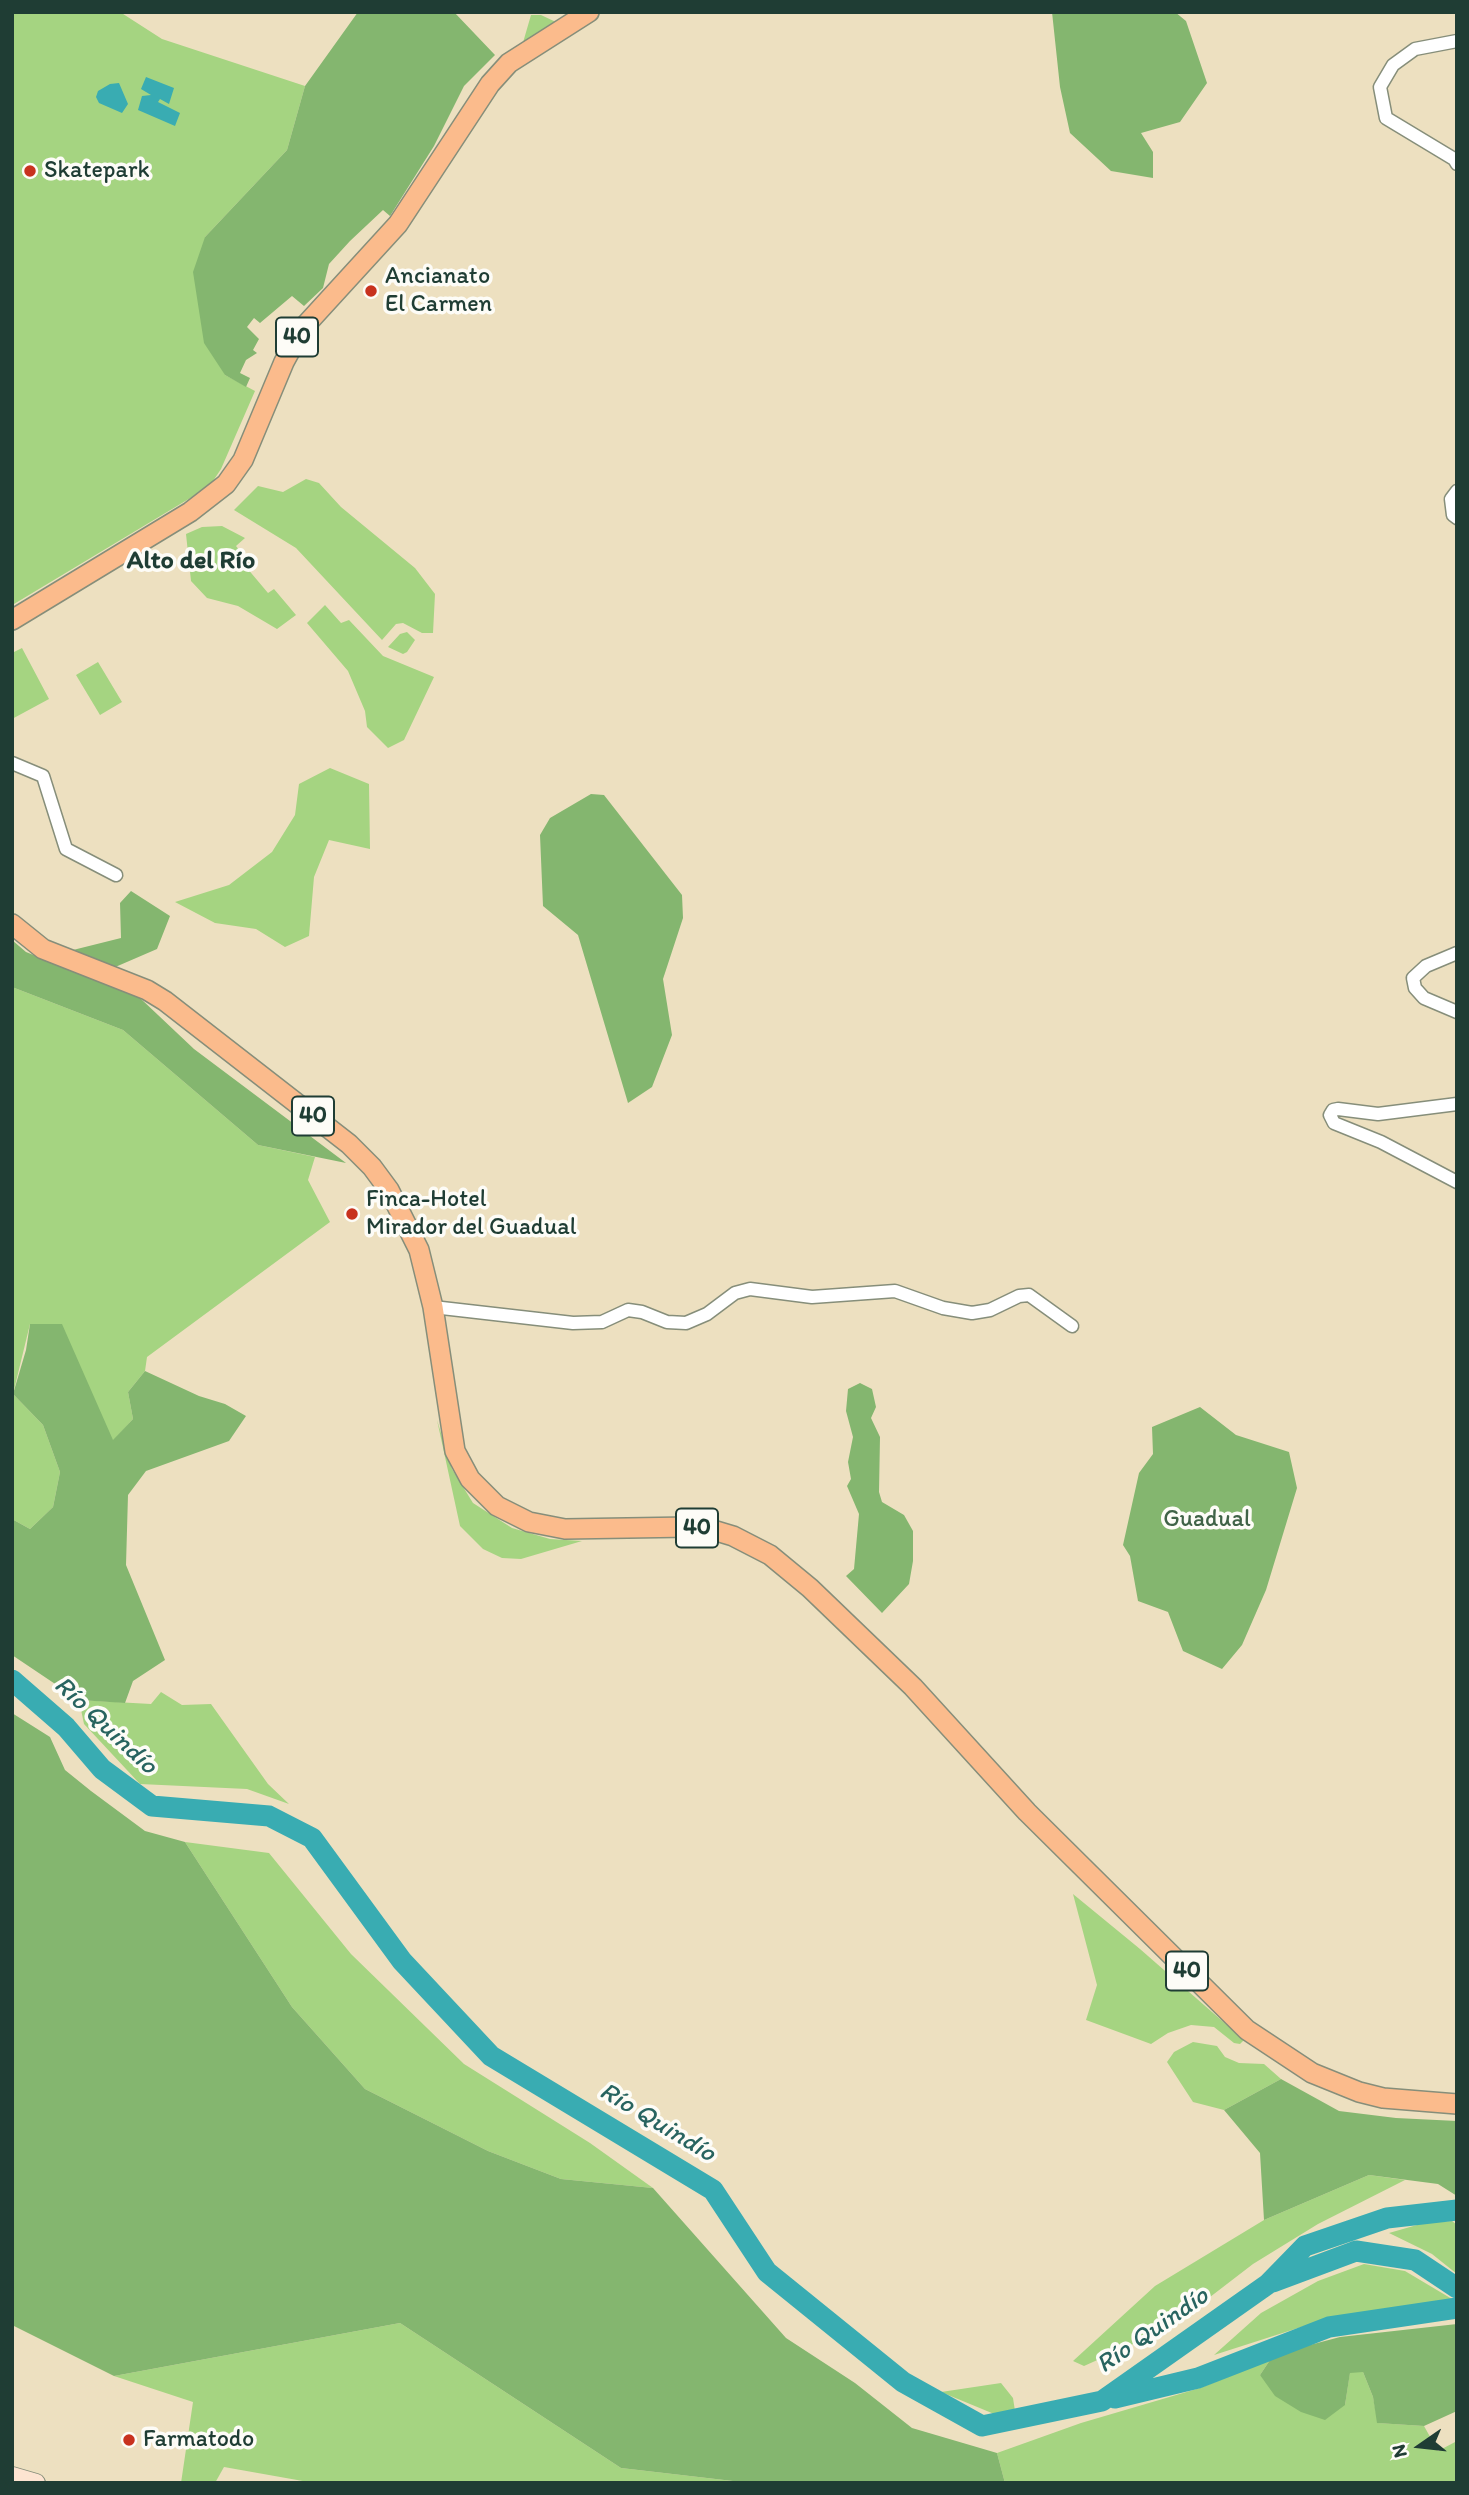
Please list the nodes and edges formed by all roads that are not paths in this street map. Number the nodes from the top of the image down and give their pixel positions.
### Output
1 (589, 12) edge
2 (1457, 41) edge
3 (1457, 164) edge
4 (1457, 491) edge
5 (1457, 518) edge
6 (12, 619) edge
7 (12, 763) edge
8 (116, 875) dead end
9 (12, 924) edge
10 (1457, 953) edge
11 (1457, 1012) edge
12 (1457, 1104) edge
13 (1457, 1182) edge
14 (433, 1307) junction
15 (1072, 1326) dead end
16 (1457, 2104) edge
17 (12, 2476) edge
18 (36, 2483) edge

1 - 6 main road, 40
2 - 3 street
4 - 5 street
7 - 8 street
9 - 14 main road, 40
10 - 11 street
12 - 13 street
14 - 15 street
14 - 16 main road, 40
17 - 18 main road

